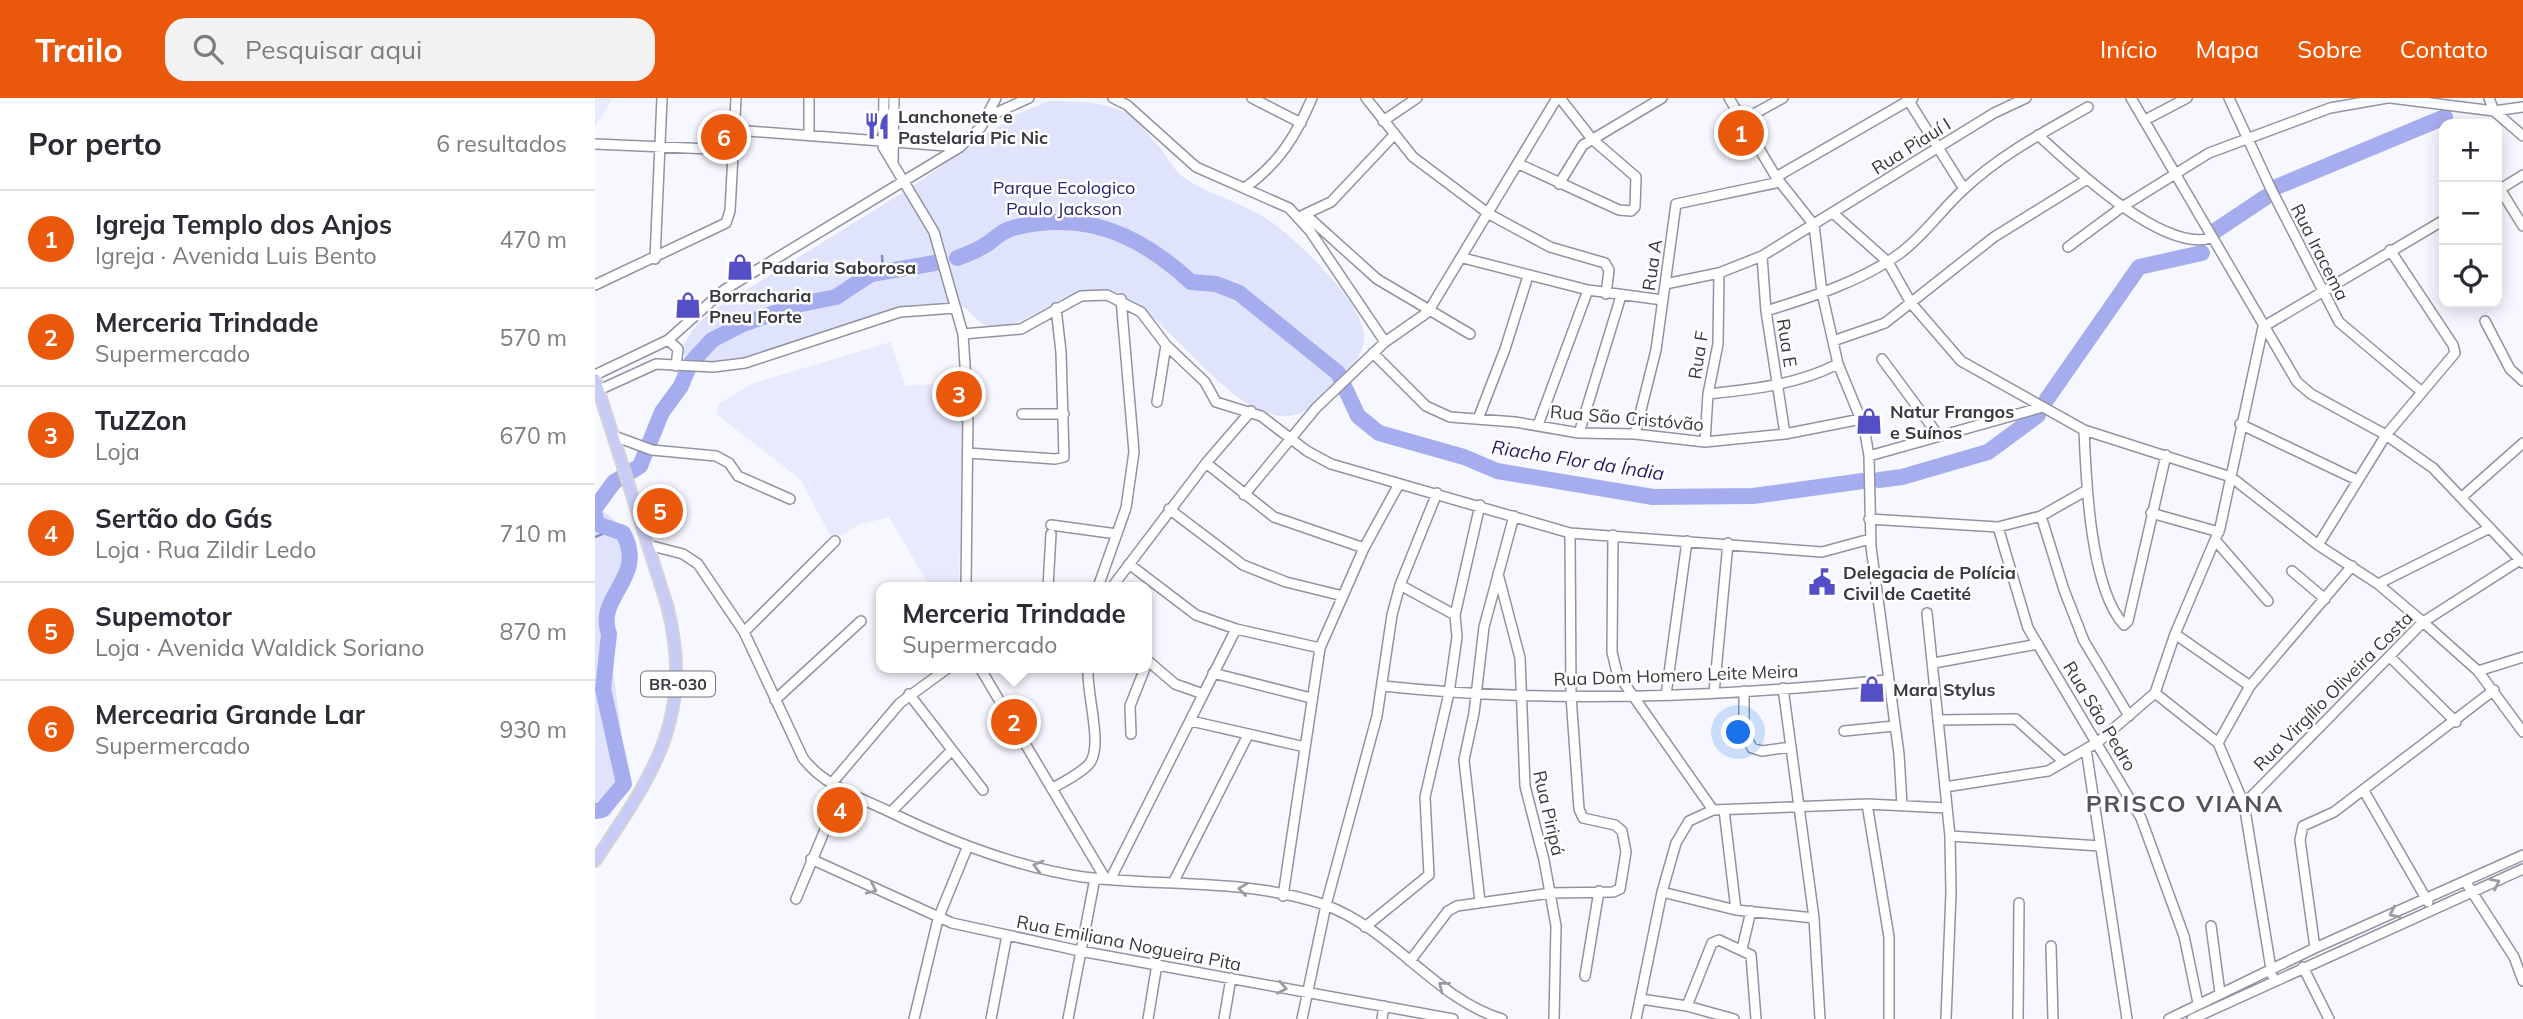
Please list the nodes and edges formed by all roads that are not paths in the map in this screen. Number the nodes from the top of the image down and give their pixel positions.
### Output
1 (662, 98) edge
2 (736, 98) edge
3 (809, 98) edge
4 (884, 98) edge
5 (894, 98) edge
6 (996, 98) edge
7 (1029, 98) edge
8 (1113, 98) edge
9 (1252, 98) edge
10 (1313, 98) edge
11 (1366, 98) edge
12 (1417, 98) edge
13 (1559, 98) edge
14 (1662, 98) edge
15 (1729, 98) edge
16 (1783, 98) edge
17 (2026, 98) edge
18 (2131, 98) edge
19 (2187, 98) edge
20 (2229, 98) edge
21 (2389, 98) edge
22 (2489, 98) edge
23 (1910, 99) edge
24 (1128, 101) edge
25 (2088, 107) dead end
26 (2523, 107) edge
27 (2494, 111) junction
28 (987, 117) junction
29 (2145, 120) junction
30 (1383, 121) junction
31 (1741, 121) junction
32 (1301, 124) junction
33 (734, 130) junction
34 (809, 135) junction
35 (1394, 135) junction
36 (2038, 135) junction
37 (2523, 136) edge
38 (2248, 138) junction
39 (1593, 139) junction
40 (887, 140) junction
41 (595, 144) edge
42 (960, 147) junction
43 (658, 148) junction
44 (1938, 148) junction
45 (733, 150) junction
46 (1519, 164) junction
47 (2175, 172) junction
48 (2523, 174) edge
49 (1778, 179) junction
50 (2086, 180) junction
51 (905, 181) junction
52 (1559, 184) junction
53 (1245, 187) junction
54 (2502, 187) edge
55 (1964, 189) junction
56 (2502, 196) edge
57 (2122, 207) junction
58 (1489, 214) junction
59 (1834, 214) junction
60 (1302, 216) junction
61 (2439, 223) edge
62 (1814, 225) junction
63 (2523, 226) edge
64 (2211, 238) junction
65 (2069, 247) dead end
66 (2390, 250) junction
67 (1762, 256) junction
68 (1463, 258) junction
69 (655, 259) junction
70 (1888, 262) junction
71 (1719, 273) junction
72 (1528, 276) junction
73 (1665, 284) junction
74 (595, 285) edge
75 (1588, 290) junction
76 (2322, 292) junction
77 (1822, 293) junction
78 (1606, 294) junction
79 (1621, 296) junction
80 (1121, 299) junction
81 (1663, 300) junction
82 (1910, 303) junction
83 (956, 308) junction
84 (1056, 308) junction
85 (1766, 311) junction
86 (1428, 312) junction
87 (2484, 321) dead end
88 (2263, 327) junction
89 (963, 334) junction
90 (1470, 334) dead end
91 (1833, 341) junction
92 (665, 342) junction
93 (1385, 342) junction
94 (1166, 345) junction
95 (1373, 353) junction
96 (1882, 359) dead end
97 (1838, 364) junction
98 (672, 365) junction
99 (596, 381) edge
100 (2523, 381) edge
101 (1778, 386) junction
102 (2422, 392) junction
103 (1708, 394) junction
104 (1157, 402) dead end
105 (2043, 407) junction
106 (1251, 411) junction
107 (1022, 414) dead end
108 (1064, 414) junction
109 (1478, 419) junction
110 (1861, 419) junction
111 (2240, 424) junction
112 (1538, 425) junction
113 (2084, 430) junction
114 (1579, 433) junction
115 (1635, 434) junction
116 (1785, 434) junction
117 (2386, 435) junction
118 (614, 436) junction
119 (1938, 436) junction
120 (1289, 437) junction
121 (1705, 442) junction
122 (2522, 446) edge
123 (968, 453) junction
124 (2166, 455) junction
125 (1869, 456) junction
126 (1206, 463) junction
127 (2231, 477) junction
128 (2357, 480) junction
129 (1399, 484) junction
130 (2087, 490) junction
131 (1437, 493) junction
132 (1244, 495) junction
133 (2462, 497) junction
134 (790, 499) dead end
135 (1480, 505) junction
136 (1170, 509) junction
137 (2151, 513) junction
138 (1514, 516) junction
139 (2041, 516) junction
140 (1869, 519) junction
141 (1998, 527) junction
142 (2490, 528) junction
143 (1570, 533) junction
144 (1117, 534) junction
145 (1613, 535) junction
146 (2217, 537) junction
147 (1870, 538) junction
148 (835, 541) dead end
149 (1687, 541) junction
150 (1728, 543) junction
151 (648, 545) junction
152 (2318, 545) junction
153 (1364, 548) junction
154 (2522, 561) edge
155 (1129, 564) junction
156 (2352, 566) junction
157 (2292, 572) dead end
158 (1498, 574) junction
159 (966, 582) edge
160 (1048, 582) edge
161 (1100, 582) edge
162 (1116, 582) edge
163 (1152, 582) edge
164 (1152, 582) edge
165 (2378, 584) junction
166 (1400, 585) junction
167 (1343, 596) junction
168 (2325, 599) junction
169 (2268, 601) dead end
170 (1927, 613) dead end
171 (1455, 615) junction
172 (861, 621) dead end
173 (2423, 622) junction
174 (1236, 629) junction
175 (744, 632) junction
176 (2175, 634) junction
177 (2038, 644) junction
178 (1320, 648) junction
179 (2390, 657) junction
180 (2523, 657) edge
181 (1934, 663) junction
182 (1152, 665) edge
183 (2479, 671) junction
184 (937, 673) edge
185 (983, 673) edge
186 (1088, 673) edge
187 (1143, 673) edge
188 (1213, 673) junction
189 (1887, 680) junction
190 (2250, 686) junction
191 (1383, 687) junction
192 (1783, 688) junction
193 (2494, 690) junction
194 (1744, 691) junction
195 (1714, 692) junction
196 (2155, 692) junction
197 (1449, 693) junction
198 (1476, 693) junction
199 (909, 694) junction
200 (1203, 694) junction
201 (1521, 694) junction
202 (1666, 695) junction
203 (1571, 696) junction
204 (1633, 696) junction
205 (1311, 698) junction
206 (775, 700) junction
207 (2129, 716) junction
208 (2519, 718) edge
209 (1938, 720) junction
210 (1191, 721) junction
211 (2456, 722) junction
212 (1894, 726) junction
213 (1845, 731) dead end
214 (2523, 732) edge
215 (1131, 734) dead end
216 (1248, 735) junction
217 (2098, 741) junction
218 (2218, 743) junction
219 (1304, 747) junction
220 (1791, 747) junction
221 (2086, 749) junction
222 (952, 750) junction
223 (2064, 762) junction
224 (832, 783) junction
225 (1945, 787) junction
226 (842, 789) junction
227 (1053, 789) junction
228 (983, 790) dead end
229 (2364, 791) junction
230 (1867, 804) junction
231 (2244, 804) junction
232 (1902, 805) junction
233 (1800, 808) junction
234 (1947, 808) junction
235 (1713, 810) junction
236 (1724, 810) junction
237 (891, 812) junction
238 (1949, 836) junction
239 (2100, 846) junction
240 (967, 848) junction
241 (2523, 855) edge
242 (811, 859) junction
243 (595, 860) edge
244 (2523, 869) edge
245 (1104, 878) junction
246 (2465, 881) junction
247 (1173, 883) junction
248 (1599, 891) junction
249 (1662, 892) junction
250 (1551, 893) junction
251 (2473, 894) junction
252 (1283, 895) junction
253 (796, 899) dead end
254 (2426, 899) junction
255 (1480, 902) junction
256 (2019, 903) dead end
257 (1326, 905) junction
258 (2431, 909) junction
259 (1736, 910) junction
260 (1751, 911) junction
261 (1814, 918) junction
262 (937, 919) junction
263 (1366, 926) junction
264 (2211, 926) dead end
265 (1007, 936) junction
266 (2051, 946) dead end
267 (2315, 948) junction
268 (1742, 949) junction
269 (1080, 951) junction
270 (1410, 961) junction
271 (1157, 964) junction
272 (2303, 967) junction
273 (2271, 969) junction
274 (1585, 976) dead end
275 (1231, 978) junction
276 (2272, 981) junction
277 (2523, 981) edge
278 (2236, 985) junction
279 (1306, 993) junction
280 (2220, 993) junction
281 (2241, 997) junction
282 (1640, 999) junction
283 (2197, 1003) junction
284 (1384, 1006) junction
285 (1469, 1006) junction
286 (1686, 1006) junction
287 (914, 1019) edge
288 (991, 1019) edge
289 (1068, 1019) edge
290 (1148, 1019) edge
291 (1224, 1019) edge
292 (1302, 1019) edge
293 (1381, 1019) edge
294 (1453, 1019) edge
295 (1485, 1019) edge
296 (1501, 1019) edge
297 (1554, 1019) edge
298 (1636, 1019) edge
299 (1734, 1019) edge
300 (1756, 1019) edge
301 (1820, 1019) edge
302 (1889, 1019) edge
303 (1946, 1019) edge
304 (2018, 1019) edge
305 (2053, 1019) edge
306 (2127, 1019) edge
307 (2169, 1019) edge
308 (2192, 1019) edge
309 (2329, 1019) edge

1 - 43 street
2 - 33 street
3 - 34 street
4 - 40 street
5 - 40 street
6 - 28 street
7 - 28 street
8 - 24 street
9 - 32 street
10 - 32 street
11 - 30 street
12 - 30 street
13 - 39 street
13 - 46 street
14 - 39 street
15 - 31 street
16 - 31 street
17 - 44 street, Rua Piauí I
18 - 29 street
19 - 29 street
20 - 38 street, Rua Iracema
21 - 27 street
21 - 38 street
22 - 27 street
23 - 44 street
23 - 49 street
24 - 53 street
25 - 36 street
26 - 27 street
27 - 37 street
28 - 42 street
29 - 47 street
30 - 35 street
31 - 49 street
32 - 53 street
33 - 34 street
33 - 45 street
34 - 40 street
35 - 58 street
35 - 60 street
36 - 50 street
36 - 55 street
38 - 47 street
38 - 76 street, Rua Iracema
39 - 52 street
39 - 52 street
40 - 42 street
40 - 51 street
41 - 43 street
42 - 51 street
43 - 45 street
43 - 69 street
44 - 55 street
44 - 59 street, Rua Piauí I
45 - 69 street
46 - 52 street
46 - 58 street
47 - 57 street
47 - 64 street
48 - 54 street
49 - 62 street
49 - 73 street, Rua A
50 - 57 street
50 - 82 street
51 - 83 street
51 - 92 street
53 - 60 street
55 - 70 street
56 - 63 street
57 - 64 street
57 - 65 street
58 - 68 street
58 - 78 street
59 - 62 street, Rua Piauí I
59 - 70 street
60 - 86 street
60 - 93 street
61 - 66 street
62 - 67 street, Rua Piauí I
62 - 77 street
64 - 88 street
66 - 76 street
66 - 102 street
67 - 71 street, Rua Piauí I
67 - 85 street, Rua E
68 - 72 street
68 - 86 street
69 - 74 street
70 - 77 street
70 - 82 street
71 - 73 street, Rua Piauí I
71 - 103 street, Rua F
72 - 75 street
72 - 109 street
73 - 81 street, Rua A
75 - 78 street
75 - 112 street
76 - 88 street
76 - 102 street, Rua Iracema
77 - 85 street
77 - 91 street
78 - 79 street
79 - 81 street
79 - 114 street
80 - 84 street
80 - 94 street
80 - 144 street
81 - 115 street, Rua A
82 - 91 street
82 - 105 street
83 - 89 street
83 - 98 street
84 - 89 street
84 - 108 street
85 - 101 street, Rua E
86 - 90 street
86 - 93 street
87 - 100 street
88 - 111 street
88 - 117 street
89 - 123 street
91 - 97 street
92 - 98 street
92 - 98 street
92 - 99 street
93 - 95 street
94 - 104 street
94 - 106 street
95 - 109 street, Rua São Cristóvão
95 - 120 street
96 - 119 street
97 - 101 street
97 - 110 street
98 - 99 street
99 - 118 main road, BR-030
101 - 103 street
101 - 116 street, Rua E
102 - 117 street
103 - 121 street, Rua F
105 - 113 street
105 - 119 street
106 - 120 street
106 - 126 street
107 - 108 street
108 - 123 street
109 - 112 street, Rua São Cristóvão
110 - 116 street, Rua São Cristóvão
110 - 125 street
111 - 127 street
111 - 128 street
112 - 114 street, Rua São Cristóvão
113 - 124 street
113 - 130 street
114 - 115 street, Rua São Cristóvão
115 - 121 street, Rua São Cristóvão
116 - 121 street, Rua São Cristóvão
117 - 128 street
117 - 133 street
118 - 134 street
118 - 151 main road, BR-030
119 - 125 street
120 - 129 street
120 - 132 street
122 - 133 street
123 - 159 street
124 - 127 street
124 - 137 street
125 - 140 street
126 - 132 street
126 - 136 street
127 - 146 street
127 - 152 street
128 - 152 street
129 - 131 street
129 - 153 street
130 - 137 street
130 - 139 street
131 - 135 street
131 - 166 street
132 - 153 street
133 - 142 street
135 - 138 street
135 - 171 street
136 - 155 street
136 - 167 street
137 - 146 street
138 - 143 street
138 - 158 street
139 - 141 street
139 - 207 street
140 - 141 street
140 - 147 street
141 - 177 street, Rua São Pedro
142 - 154 street
142 - 165 street
143 - 145 street
143 - 203 street
144 - 160 street
144 - 161 street
145 - 149 street
145 - 204 street
146 - 169 street
146 - 176 street
147 - 150 street
147 - 189 street
148 - 175 street
149 - 150 street
149 - 202 street
150 - 195 street
151 - 175 street
151 - 243 main road, BR-030
152 - 156 street
153 - 167 street
154 - 173 street, Rua Virgílio Oliveira Costa
155 - 162 street
155 - 164 street
156 - 165 street
156 - 168 street
157 - 168 street
158 - 198 street
158 - 201 street, Rua Piripá
163 - 174 street
165 - 173 street
166 - 171 street
166 - 191 street
167 - 178 street
168 - 190 street
170 - 181 street
171 - 197 street
172 - 206 street
173 - 179 street, Rua Virgílio Oliveira Costa
173 - 183 street
174 - 178 street
174 - 188 street
175 - 206 street
176 - 190 street
176 - 196 street
177 - 181 street
177 - 217 street, Rua São Pedro
178 - 205 street
179 - 211 street
179 - 231 street, Rua Virgílio Oliveira Costa
180 - 183 street
181 - 209 street
182 - 200 street
183 - 193 street
184 - 199 street
185 - 227 street
186 - 227 street
187 - 215 street
188 - 200 street
188 - 205 street
189 - 192 street, Rua Dom Homero Leite Meira
189 - 212 street
190 - 218 street
191 - 197 street, Rua Dom Homero Leite Meira
191 - 257 street
192 - 194 street, Rua Dom Homero Leite Meira
192 - 220 street
193 - 208 street
193 - 211 street
194 - 195 street, Rua Dom Homero Leite Meira
194 - 220 street
195 - 202 street, Rua Dom Homero Leite Meira
196 - 207 street
196 - 218 street
197 - 198 street, Rua Dom Homero Leite Meira
197 - 263 street
198 - 201 street, Rua Dom Homero Leite Meira
198 - 255 street
199 - 222 street
199 - 224 street
200 - 210 street
201 - 203 street, Rua Dom Homero Leite Meira
201 - 250 street, Rua Piripá
202 - 204 street, Rua Dom Homero Leite Meira
203 - 204 street, Rua Dom Homero Leite Meira
203 - 248 street
204 - 235 street
205 - 219 street
206 - 224 street
207 - 217 street
208 - 214 street
209 - 223 street
209 - 225 street
210 - 216 street
210 - 245 street
211 - 229 street
212 - 213 street
212 - 232 street
216 - 219 street
216 - 247 street
217 - 221 street
217 - 283 street, Rua São Pedro
218 - 231 street
219 - 252 street
220 - 233 street
221 - 223 street
221 - 239 street
222 - 228 street
222 - 237 street
223 - 225 street
224 - 226 street
225 - 234 street
226 - 237 street
226 - 242 street
227 - 245 street
229 - 254 street
229 - 267 street
230 - 232 street
230 - 233 street
230 - 302 street
231 - 273 street
232 - 234 street
233 - 236 street
233 - 261 street
234 - 238 street
235 - 236 street
235 - 249 street
236 - 259 street
237 - 240 street
238 - 239 street
238 - 303 street
239 - 306 street
245 -> 240 street
240 - 262 street
241 - 246 street
242 - 253 street
242 -> 262 street, Rua Emiliana Nogueira Pita
251 -> 244 street
245 - 247 street
245 - 269 street
246 - 251 street
246 - 254 street
252 -> 247 street
248 - 250 street
248 - 274 street
249 - 259 street
249 - 282 street
250 - 255 street
250 - 297 street, Rua Piripá
251 - 258 street
251 - 277 street
252 - 257 street
254 - 258 street
254 -> 267 street
255 - 270 street
256 - 304 street
257 - 263 street
257 - 279 street
258 - 272 street
259 - 260 street
260 - 261 street
260 - 268 street
261 - 301 street
262 - 265 street, Rua Emiliana Nogueira Pita
262 - 287 street
263 - 270 street
264 - 280 street
265 - 269 street, Rua Emiliana Nogueira Pita
265 - 288 street
266 - 305 street
267 - 273 street
268 - 286 street
268 - 300 street
269 - 271 street, Rua Emiliana Nogueira Pita
269 - 289 street
285 -> 270 street
271 - 275 street, Rua Emiliana Nogueira Pita
271 - 290 street
272 - 276 street
272 - 309 street
273 - 276 street
273 - 278 street
275 -> 279 street, Rua Emiliana Nogueira Pita
275 - 291 street
276 - 281 street
278 - 280 street
278 - 281 street
279 - 284 street, Rua Emiliana Nogueira Pita
279 - 292 street
280 - 283 street
281 - 308 street
282 - 286 street
282 - 298 street
283 - 307 street
284 - 293 street
284 - 294 street, Rua Emiliana Nogueira Pita
285 - 295 street
285 - 296 street
286 - 299 street

